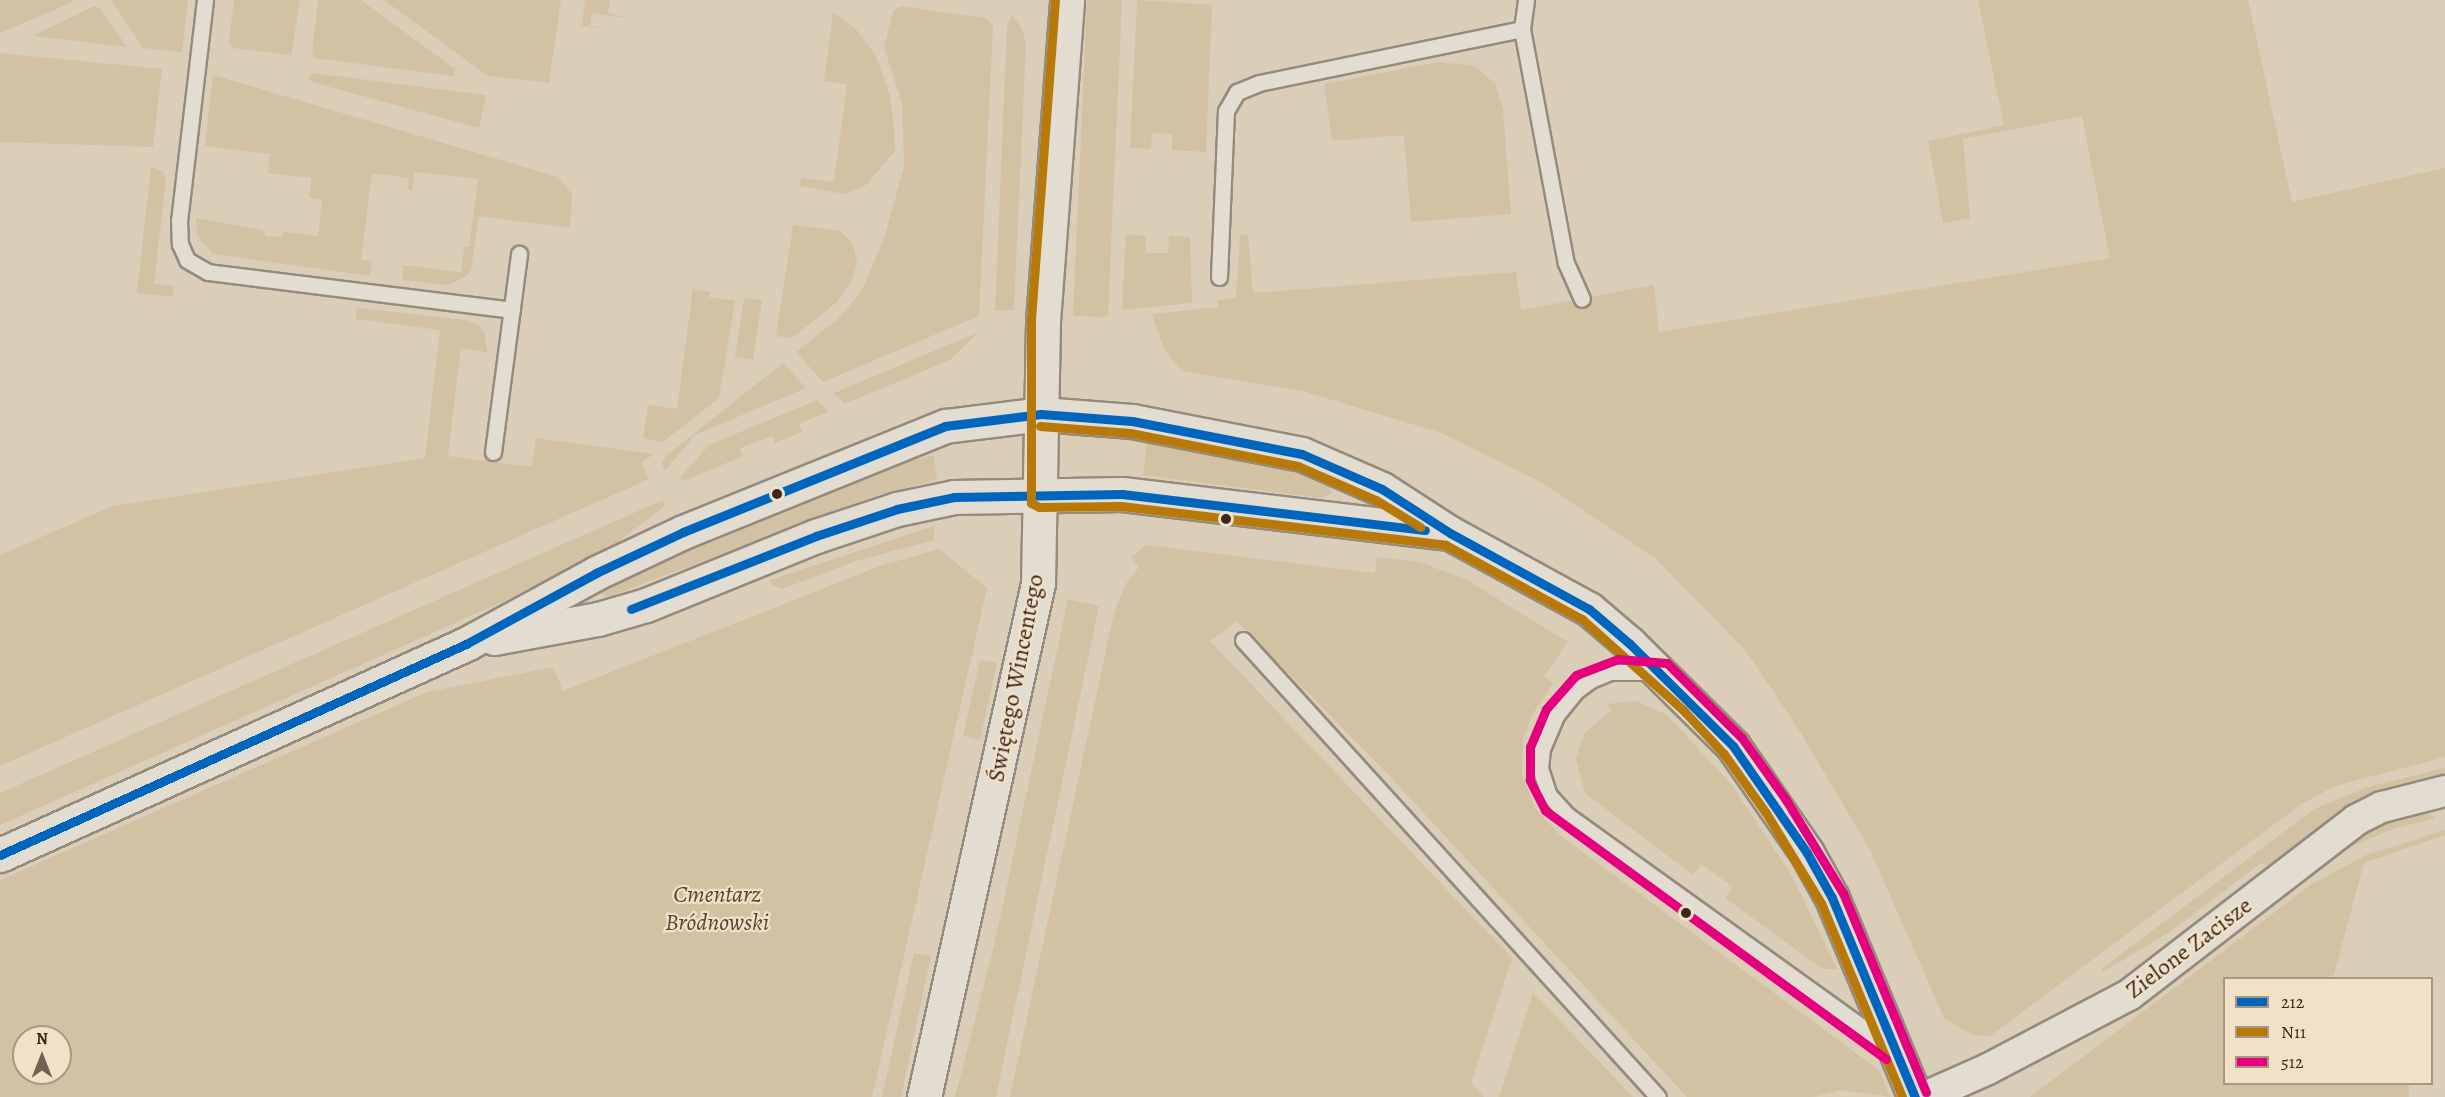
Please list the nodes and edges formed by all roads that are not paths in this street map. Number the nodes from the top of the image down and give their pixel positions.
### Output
1 (205, 0) edge
2 (1067, 0) edge
3 (1526, 0) edge
4 (1522, 29) junction
5 (519, 254) dead end
6 (1219, 277) dead end
7 (1582, 299) dead end
8 (512, 310) junction
9 (1041, 414) junction
10 (493, 452) dead end
11 (1040, 495) junction
12 (1450, 532) junction
13 (1243, 640) dead end
14 (466, 644) junction
15 (1662, 674) junction
16 (2445, 791) edge
17 (0, 855) edge
18 (1896, 1051) junction
19 (924, 1097) edge
20 (1658, 1097) edge
21 (1915, 1097) edge
22 (1925, 1097) edge

1 - 8 lane
2 - 9 street, Świętego Wincentego
3 - 4 lane
4 - 6 lane
4 - 7 lane
5 - 8 lane
8 - 10 lane
9 - 11 street, Świętego Wincentego
9 - 12 street
9 - 14 street
11 - 12 street
11 - 14 street
11 - 19 street, Świętego Wincentego
12 - 15 street
13 - 20 lane
14 - 17 street
15 - 18 street
15 - 18 lane
16 - 22 street, Zielone Zacisze
18 - 21 street

